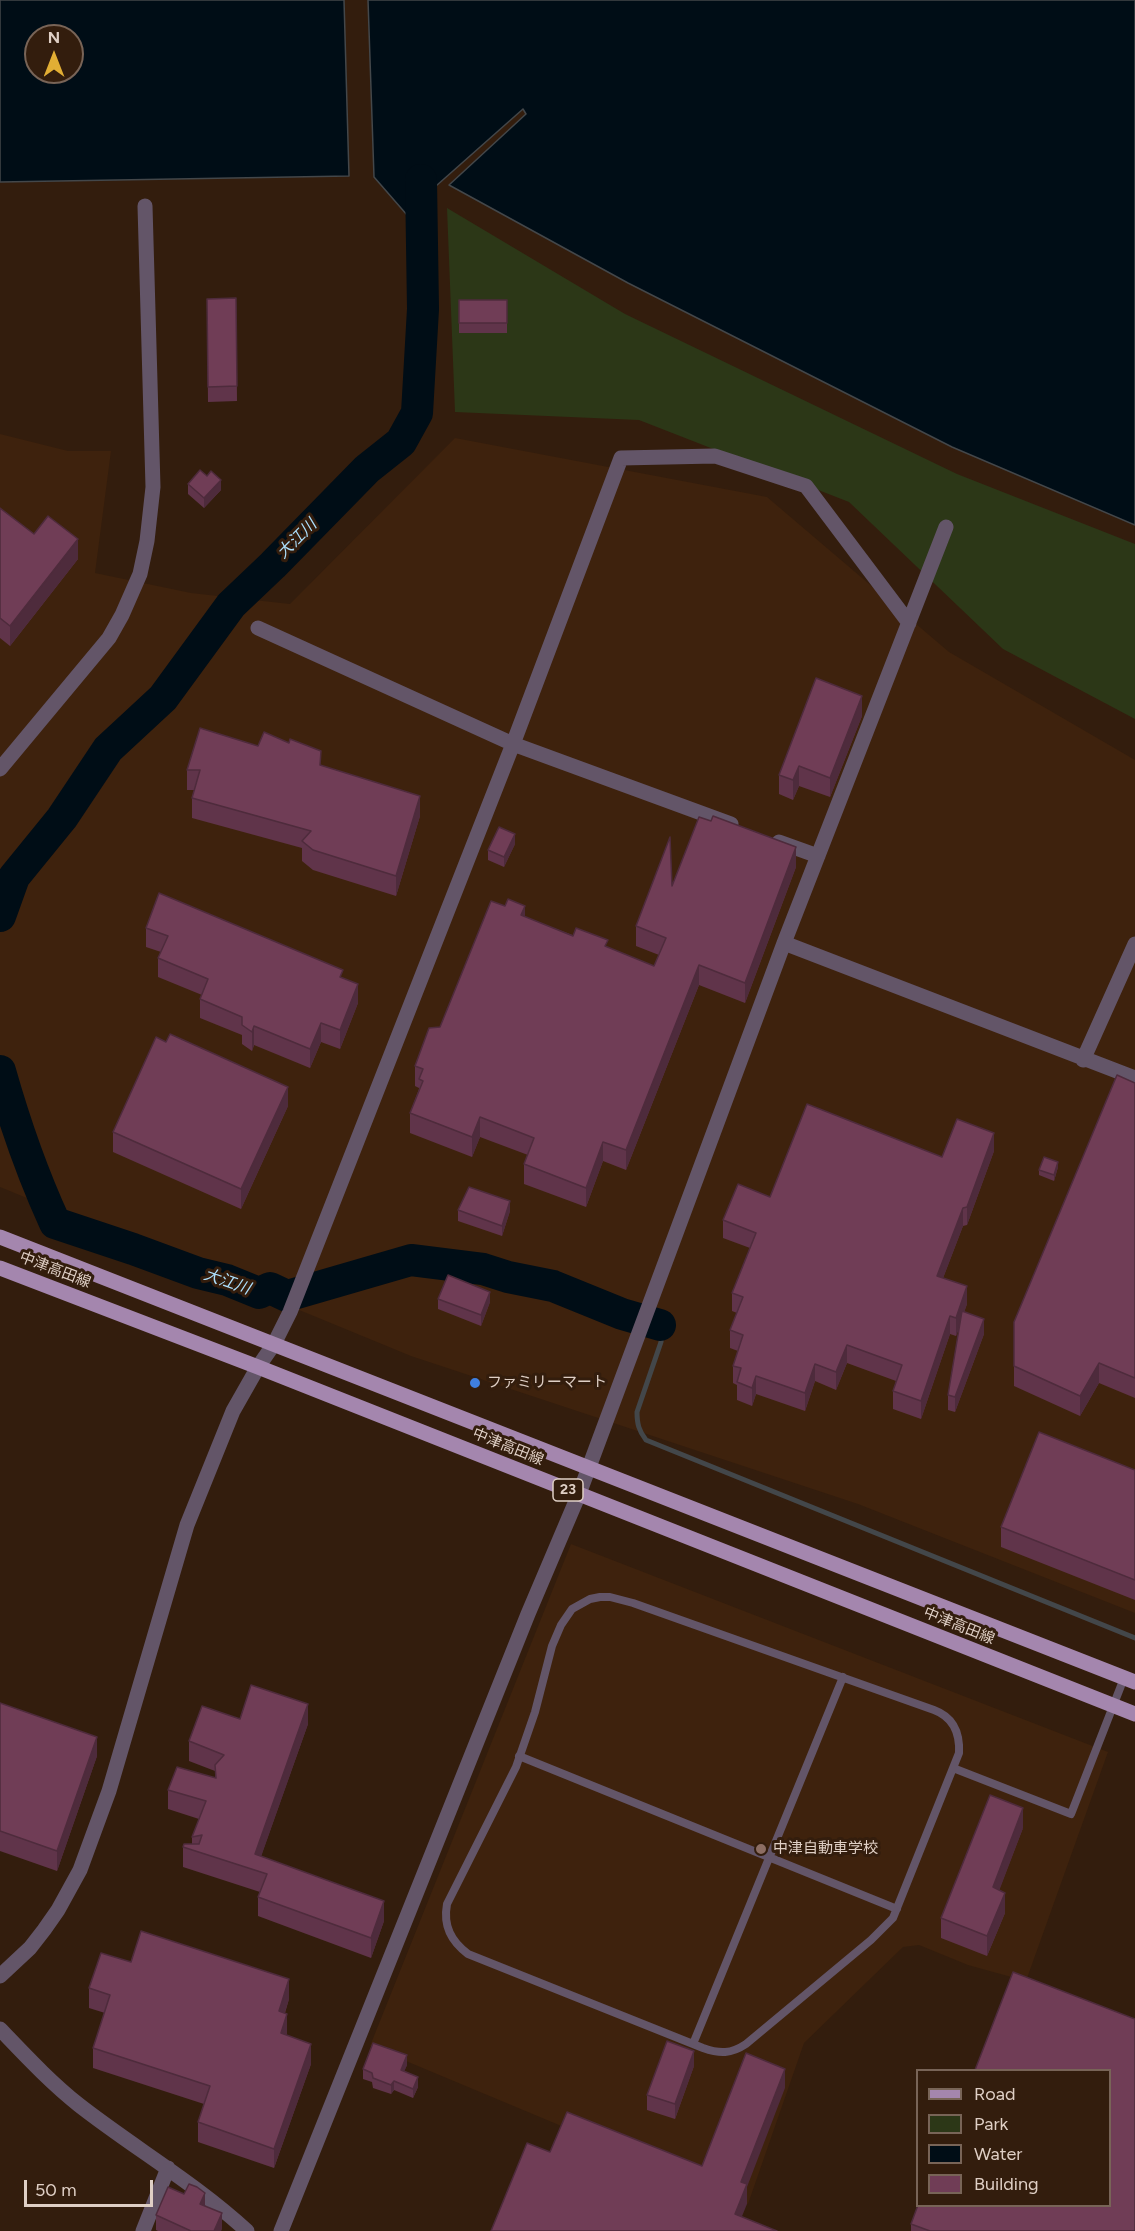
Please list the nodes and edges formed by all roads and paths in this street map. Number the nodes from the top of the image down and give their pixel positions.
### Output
1 (145, 206) dead end
2 (946, 526) dead end
3 (909, 623) junction
4 (258, 628) dead end
5 (513, 744) junction
6 (0, 769) edge
7 (742, 828) edge
8 (764, 836) edge
9 (818, 856) junction
10 (784, 943) junction
11 (1135, 944) edge
12 (1083, 1060) junction
13 (1135, 1078) edge
14 (0, 1237) edge
15 (0, 1268) edge
16 (274, 1344) junction
17 (258, 1367) junction
18 (589, 1468) junction
19 (579, 1494) junction
20 (843, 1677) junction
21 (1130, 1680) edge
22 (1114, 1706) junction
23 (1135, 1714) edge
24 (519, 1756) junction
25 (953, 1768) junction
26 (770, 1857) junction
27 (897, 1909) junction
28 (0, 1976) edge
29 (0, 2029) edge
30 (693, 2044) junction
31 (168, 2168) junction
32 (143, 2231) edge
33 (247, 2231) edge
34 (281, 2231) edge

1 - 6 street
2 - 3 street
3 - 5 street
3 - 9 street
4 - 5 street
5 - 7 street
5 - 16 street
8 - 9 street
9 - 10 street
10 - 12 street
10 - 18 street
11 - 12 street
12 - 13 street
14 - 16 main road, 中津高田線 / 23
15 - 17 main road, 中津高田線 / 23
16 - 17 street
16 - 18 main road, 中津高田線 / 23
17 - 19 main road, 中津高田線 / 23
17 - 28 street
18 - 19 street
18 - 21 main road, 中津高田線 / 23
19 - 22 main road, 中津高田線 / 23
19 - 34 street
20 - 24 lane
20 - 25 lane
20 - 26 lane
21 - 22 lane
22 - 23 main road, 中津高田線 / 23
22 - 25 lane
24 - 26 lane
24 - 30 lane
25 - 27 lane
26 - 27 lane
26 - 30 lane
27 - 30 lane
29 - 31 street
31 - 32 street
31 - 33 street

